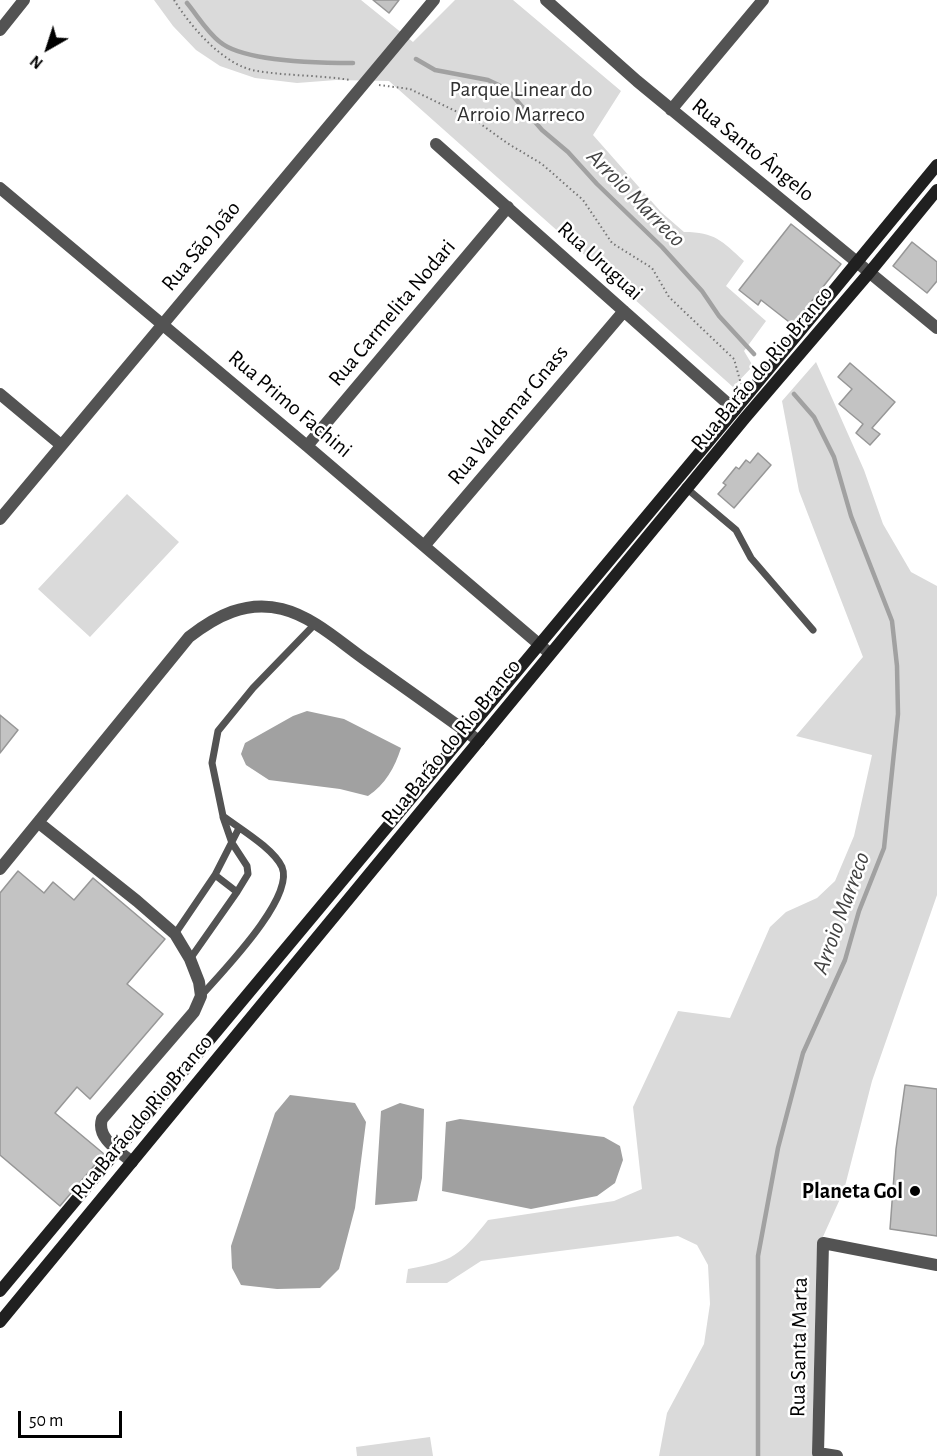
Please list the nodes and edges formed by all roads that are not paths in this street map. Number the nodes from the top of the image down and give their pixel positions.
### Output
1 (434, 0) edge
2 (546, 0) edge
3 (763, 0) edge
4 (22, 1) edge
5 (0, 30) edge
6 (671, 110) junction
7 (436, 144) dead end
8 (937, 165) edge
9 (0, 188) edge
10 (937, 190) edge
11 (508, 207) junction
12 (857, 262) junction
13 (869, 273) junction
14 (624, 311) junction
15 (163, 324) junction
16 (937, 328) edge
17 (798, 334) junction
18 (810, 343) junction
19 (0, 394) edge
20 (735, 410) junction
21 (61, 444) junction
22 (307, 446) junction
23 (676, 480) junction
24 (688, 490) junction
25 (0, 519) edge
26 (424, 546) junction
27 (315, 624) junction
28 (813, 630) dead end
29 (539, 645) junction
30 (551, 654) junction
31 (467, 732) junction
32 (479, 741) junction
33 (223, 816) junction
34 (39, 823) junction
35 (239, 828) junction
36 (232, 843) junction
37 (0, 869) edge
38 (215, 875) junction
39 (237, 892) junction
40 (175, 934) junction
41 (190, 959) junction
42 (201, 996) junction
43 (234, 1011) junction
44 (248, 1022) junction
45 (118, 1150) junction
46 (132, 1162) junction
47 (937, 1265) edge
48 (0, 1291) edge
49 (0, 1322) edge
50 (837, 1456) edge

1 - 15 street, Rua São João
2 - 6 street, Rua Santo Ângelo
3 - 6 street
4 - 5 street
6 - 12 street, Rua Santo Ângelo
7 - 11 street, Rua Uruguai
8 - 12 main road, Rua Barão do Rio Branco
9 - 15 street, Rua Primo Fachini
10 - 13 main road, Rua Barão do Rio Branco
11 - 14 street, Rua Uruguai
11 - 22 street, Rua Carmelita Nodari
12 - 13 street, Rua Santo Ângelo
12 - 17 main road, Rua Barão do Rio Branco
13 - 16 street, Rua Santo Ângelo
13 - 18 main road, Rua Barão do Rio Branco
14 - 20 street, Rua Uruguai
14 - 26 street, Rua Valdemar Gnass
15 - 21 street, Rua São João
15 - 22 street, Rua Primo Fachini
17 - 18 main road
17 - 20 main road, Rua Barão do Rio Branco
18 - 24 main road, Rua Barão do Rio Branco
19 - 21 street
20 - 23 main road, Rua Barão do Rio Branco
21 - 25 street, Rua São João
22 - 26 street, Rua Primo Fachini
23 - 24 lane
23 - 29 main road, Rua Barão do Rio Branco
24 - 28 lane
24 - 30 main road, Rua Barão do Rio Branco
26 - 29 street, Rua Primo Fachini
27 - 31 street
27 - 33 lane
27 - 34 street
29 - 30 street, Rua Primo Fachini
29 - 31 main road, Rua Barão do Rio Branco
30 - 32 main road, Rua Barão do Rio Branco
31 - 32 street
31 - 43 main road, Rua Barão do Rio Branco
32 - 44 main road, Rua Barão do Rio Branco
33 - 35 lane
33 - 36 lane
34 - 37 street
34 - 40 street
35 - 36 lane
35 - 42 lane
36 - 38 lane
36 - 39 lane
38 - 39 lane
38 - 40 lane
39 - 41 lane
40 - 41 street
41 - 42 street
42 - 45 street
43 - 44 main road
43 - 45 main road, Rua Barão do Rio Branco
44 - 46 main road, Rua Barão do Rio Branco
45 - 46 street
45 - 48 main road, Rua Barão do Rio Branco
46 - 49 main road, Rua Barão do Rio Branco
47 - 50 street, Rua Santa Marta

